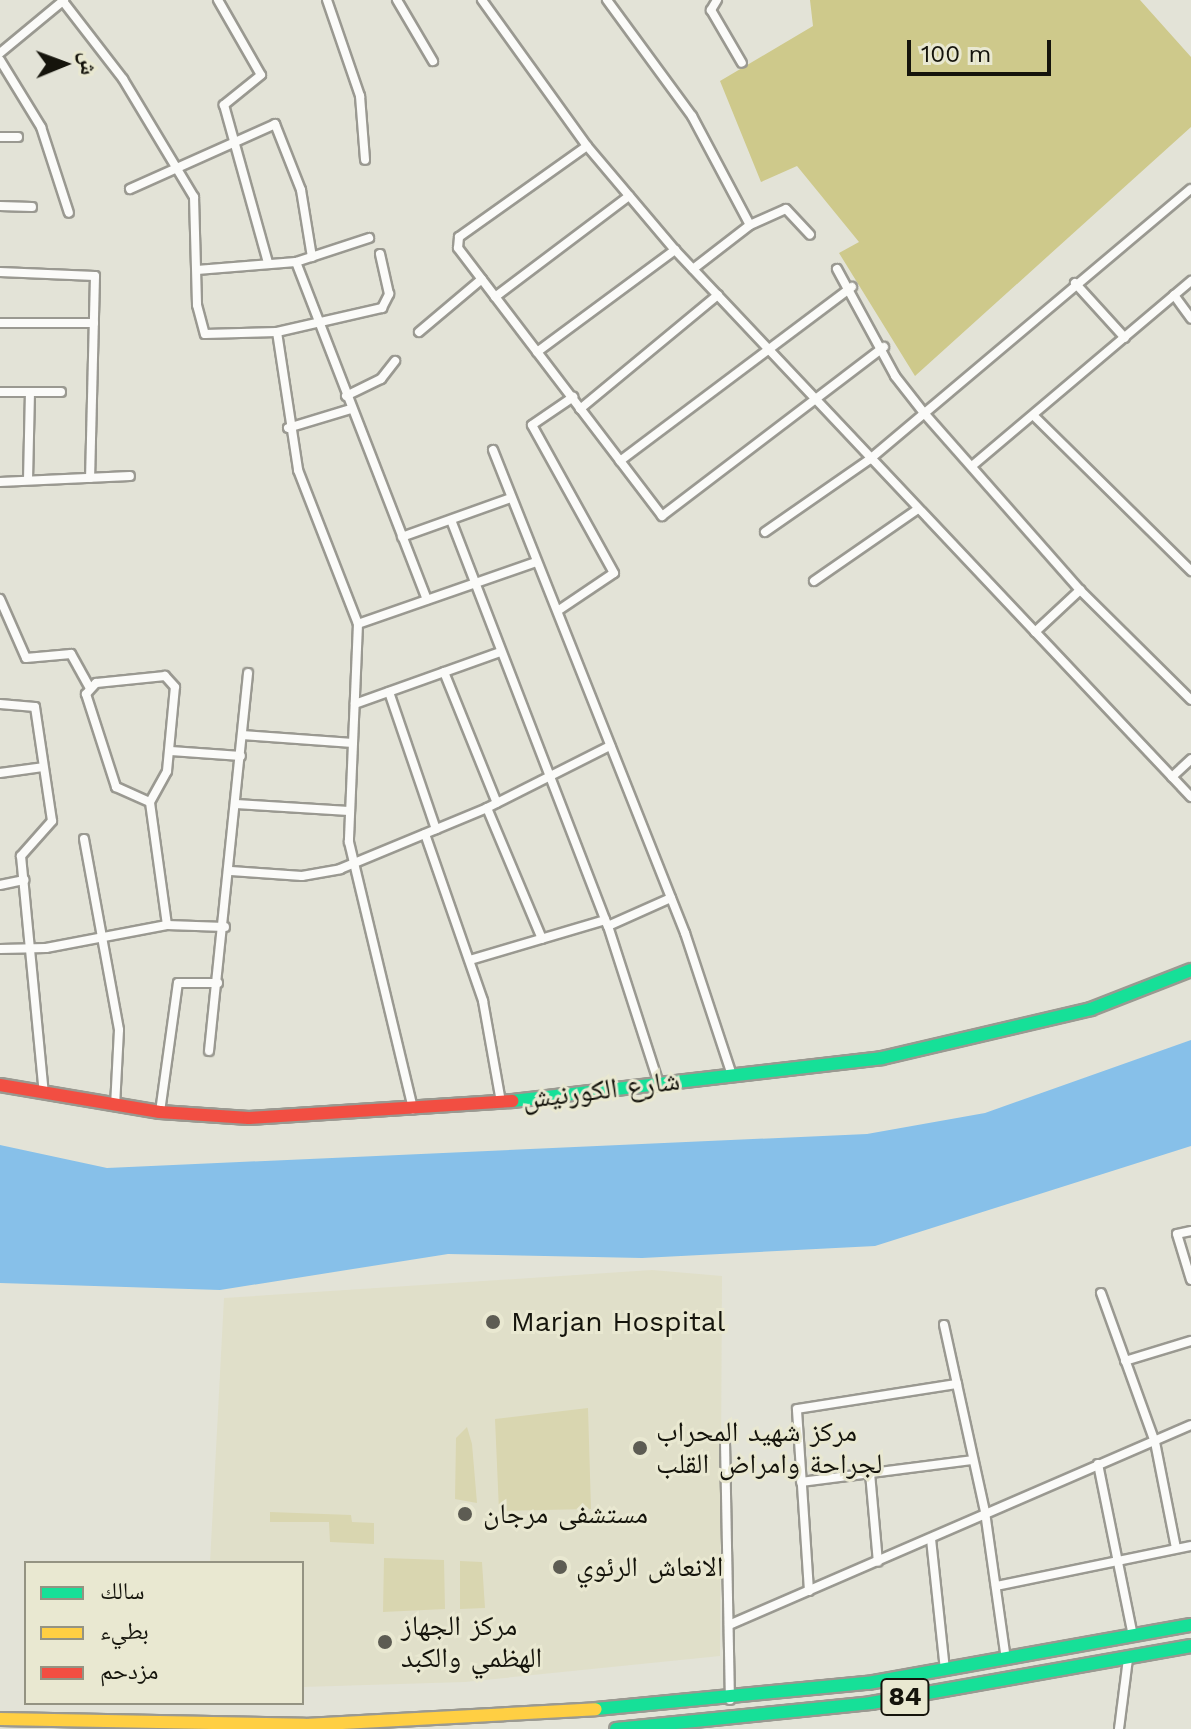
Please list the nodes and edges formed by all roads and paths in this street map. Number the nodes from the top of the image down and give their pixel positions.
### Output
1 (63, 0) edge
2 (218, 0) edge
3 (327, 0) edge
4 (397, 0) edge
5 (482, 0) edge
6 (607, 0) edge
7 (717, 0) edge
8 (0, 53) edge
9 (0, 60) edge
10 (433, 61) dead end
11 (742, 63) dead end
12 (0, 137) edge
13 (18, 137) dead end
14 (235, 139) junction
15 (587, 146) junction
16 (365, 160) dead end
17 (175, 163) junction
18 (130, 189) dead end
19 (1191, 189) edge
20 (629, 196) junction
21 (0, 206) edge
22 (32, 207) dead end
23 (69, 213) dead end
24 (750, 225) junction
25 (810, 235) dead end
26 (369, 238) dead end
27 (675, 250) junction
28 (380, 254) dead end
29 (312, 257) junction
30 (296, 262) junction
31 (268, 263) junction
32 (693, 269) junction
33 (837, 269) dead end
34 (197, 270) junction
35 (0, 272) edge
36 (482, 279) junction
37 (1191, 281) edge
38 (1075, 283) junction
39 (852, 287) junction
40 (718, 295) junction
41 (1174, 295) junction
42 (495, 297) junction
43 (1191, 318) edge
44 (0, 323) edge
45 (94, 323) junction
46 (317, 325) junction
47 (277, 332) junction
48 (419, 332) dead end
49 (1125, 338) junction
50 (884, 347) junction
51 (769, 350) junction
52 (537, 352) junction
53 (395, 361) dead end
54 (0, 392) edge
55 (30, 392) junction
56 (61, 392) dead end
57 (346, 396) junction
58 (573, 397) junction
59 (816, 401) junction
60 (351, 409) junction
61 (580, 409) junction
62 (924, 413) junction
63 (1034, 416) junction
64 (288, 428) junction
65 (493, 450) dead end
66 (870, 459) junction
67 (620, 461) junction
68 (972, 466) junction
69 (130, 476) dead end
70 (90, 478) junction
71 (28, 480) junction
72 (0, 482) edge
73 (511, 498) junction
74 (918, 509) junction
75 (451, 520) junction
76 (765, 532) dead end
77 (402, 537) junction
78 (536, 562) junction
79 (1191, 571) edge
80 (814, 581) dead end
81 (474, 584) junction
82 (1080, 590) junction
83 (0, 599) edge
84 (427, 599) junction
85 (2, 610) edge
86 (559, 610) junction
87 (358, 624) junction
88 (1035, 632) junction
89 (500, 652) junction
90 (444, 672) junction
91 (248, 673) dead end
92 (89, 687) junction
93 (389, 692) junction
94 (1191, 700) edge
95 (0, 704) edge
96 (355, 704) junction
97 (242, 735) junction
98 (353, 743) junction
99 (610, 746) junction
100 (171, 751) junction
101 (241, 756) junction
102 (1191, 759) edge
103 (43, 767) junction
104 (0, 773) edge
105 (549, 777) junction
106 (1172, 777) junction
107 (1191, 797) edge
108 (150, 802) junction
109 (497, 803) junction
110 (236, 804) junction
111 (487, 808) junction
112 (349, 811) junction
113 (436, 829) junction
114 (425, 834) junction
115 (84, 839) dead end
116 (354, 863) junction
117 (231, 871) junction
118 (24, 880) junction
119 (0, 885) edge
120 (671, 898) junction
121 (606, 923) junction
122 (167, 925) junction
123 (225, 927) junction
124 (107, 936) junction
125 (542, 939) junction
126 (35, 948) junction
127 (0, 949) edge
128 (470, 960) junction
129 (1191, 970) edge
130 (218, 983) junction
131 (209, 1051) dead end
132 (732, 1075) junction
133 (659, 1084) junction
134 (0, 1085) edge
135 (44, 1093) junction
136 (501, 1102) junction
137 (115, 1106) junction
138 (414, 1111) junction
139 (160, 1112) junction
140 (1191, 1231) edge
141 (1191, 1280) edge
142 (1101, 1293) dead end
143 (944, 1325) dead end
144 (1191, 1341) edge
145 (1125, 1361) junction
146 (957, 1384) junction
147 (1191, 1425) edge
148 (725, 1442) dead end
149 (1155, 1442) junction
150 (972, 1460) junction
151 (1098, 1464) junction
152 (870, 1473) junction
153 (801, 1482) junction
154 (985, 1512) junction
155 (931, 1539) junction
156 (1191, 1546) edge
157 (1176, 1548) junction
158 (1117, 1558) junction
159 (878, 1562) junction
160 (996, 1586) junction
161 (809, 1591) junction
162 (729, 1625) junction
163 (1191, 1625) edge
164 (1133, 1637) junction
165 (1191, 1646) edge
166 (1128, 1659) junction
167 (1006, 1660) junction
168 (945, 1670) junction
169 (730, 1700) junction
170 (0, 1719) edge
171 (681, 1726) edge
172 (634, 1728) edge
173 (616, 1729) edge
174 (1119, 1729) edge

1 - 8 street
1 - 17 street
2 - 14 street
3 - 16 street
4 - 10 street
5 - 15 street
6 - 24 street
7 - 11 street
9 - 23 street
12 - 13 street
14 - 17 street
14 - 29 street
14 - 31 street
15 - 20 street
15 - 36 street
17 - 18 street
17 - 34 street
19 - 38 street
20 - 27 street
20 - 42 street
21 - 22 street
24 - 25 street
24 - 32 street
26 - 29 street
27 - 32 street
27 - 52 street
28 - 46 street
29 - 30 street
30 - 31 street
30 - 46 street
31 - 34 street
32 - 40 street
33 - 39 street
34 - 47 street
35 - 45 street
36 - 42 street
36 - 48 street
37 - 41 street
38 - 49 street
38 - 62 street
39 - 50 street
39 - 51 street
40 - 51 street
40 - 61 street
41 - 43 street
41 - 49 street
42 - 52 street
44 - 45 street
45 - 70 street
46 - 47 street
46 - 57 street
47 - 64 street
49 - 63 street
50 - 59 street
50 - 62 street
51 - 59 street
51 - 67 street
52 - 58 street
53 - 57 street
54 - 55 street
55 - 56 street
55 - 71 street
57 - 60 street
58 - 61 street
58 - 86 street
59 - 66 street
59 - 67 street
60 - 64 street
60 - 77 street
61 - 67 street
62 - 66 street
62 - 68 street
63 - 68 street
63 - 79 street
64 - 87 street
65 - 73 street
66 - 74 street
66 - 76 street
68 - 82 street
69 - 70 street
70 - 71 street
71 - 72 street
73 - 75 street
73 - 78 street
74 - 80 street
74 - 88 street
75 - 77 street
75 - 81 street
77 - 84 street
78 - 81 street
78 - 86 street
81 - 84 street
81 - 89 street
82 - 88 street
82 - 94 street
83 - 85 street
84 - 87 street
85 - 92 street
86 - 99 street
87 - 96 street
88 - 106 street
89 - 90 street
89 - 105 street
90 - 93 street
90 - 109 street
91 - 97 street
92 - 100 street
92 - 108 street
93 - 96 street
93 - 113 street
95 - 103 street
96 - 98 street
97 - 98 street
97 - 101 street
98 - 112 street
99 - 105 street
99 - 120 street
100 - 101 street
100 - 108 street
101 - 110 street
102 - 106 street
103 - 104 street
103 - 118 street
105 - 109 street
105 - 121 street
106 - 107 street
108 - 122 street
109 - 111 street
110 - 112 street
110 - 117 street
111 - 113 street
111 - 125 street
112 - 116 street
113 - 114 street
114 - 116 street
114 - 128 street
115 - 124 street
116 - 117 street
116 - 138 street
117 - 123 street
118 - 119 street
118 - 126 street
120 - 121 street
120 - 132 street
121 - 125 street
121 - 133 street
122 - 123 street
122 - 124 street
123 - 130 street
124 - 126 street
124 - 137 street
125 - 128 street
126 - 127 street
126 - 135 street
128 - 136 street
129 - 132 main road, شارع الكورنيش
130 - 131 street
130 - 139 street
132 - 133 main road, شارع الكورنيش
133 - 136 main road, شارع الكورنيش
134 - 135 main road, شارع الكورنيش
135 - 137 main road, شارع الكورنيش
136 - 138 main road, شارع الكورنيش
137 - 139 main road, شارع الكورنيش
138 - 139 main road, شارع الكورنيش
140 - 141 street
142 - 145 street
143 - 146 street
144 - 145 street
145 - 149 street
146 - 150 street
146 - 153 street
147 - 149 street
148 - 162 street
149 - 151 street
149 - 157 street
150 - 152 street
150 - 154 street
151 - 154 street
151 - 158 street
152 - 153 street
152 - 159 street
153 - 161 street
154 - 155 street
154 - 160 street
155 - 159 street
155 - 168 street
156 - 157 street
157 - 158 street
158 - 160 street
158 - 164 street
159 - 161 street
160 - 167 street
161 - 162 street
162 - 169 street
163 - 164 main road, 84
164 - 167 main road, 84
165 - 166 main road, 84
166 - 171 main road, 84
166 - 174 street
167 - 168 main road, 84
168 - 169 main road, 84
169 - 170 main road, 84
171 - 172 main road, 84
172 - 173 main road, 84

